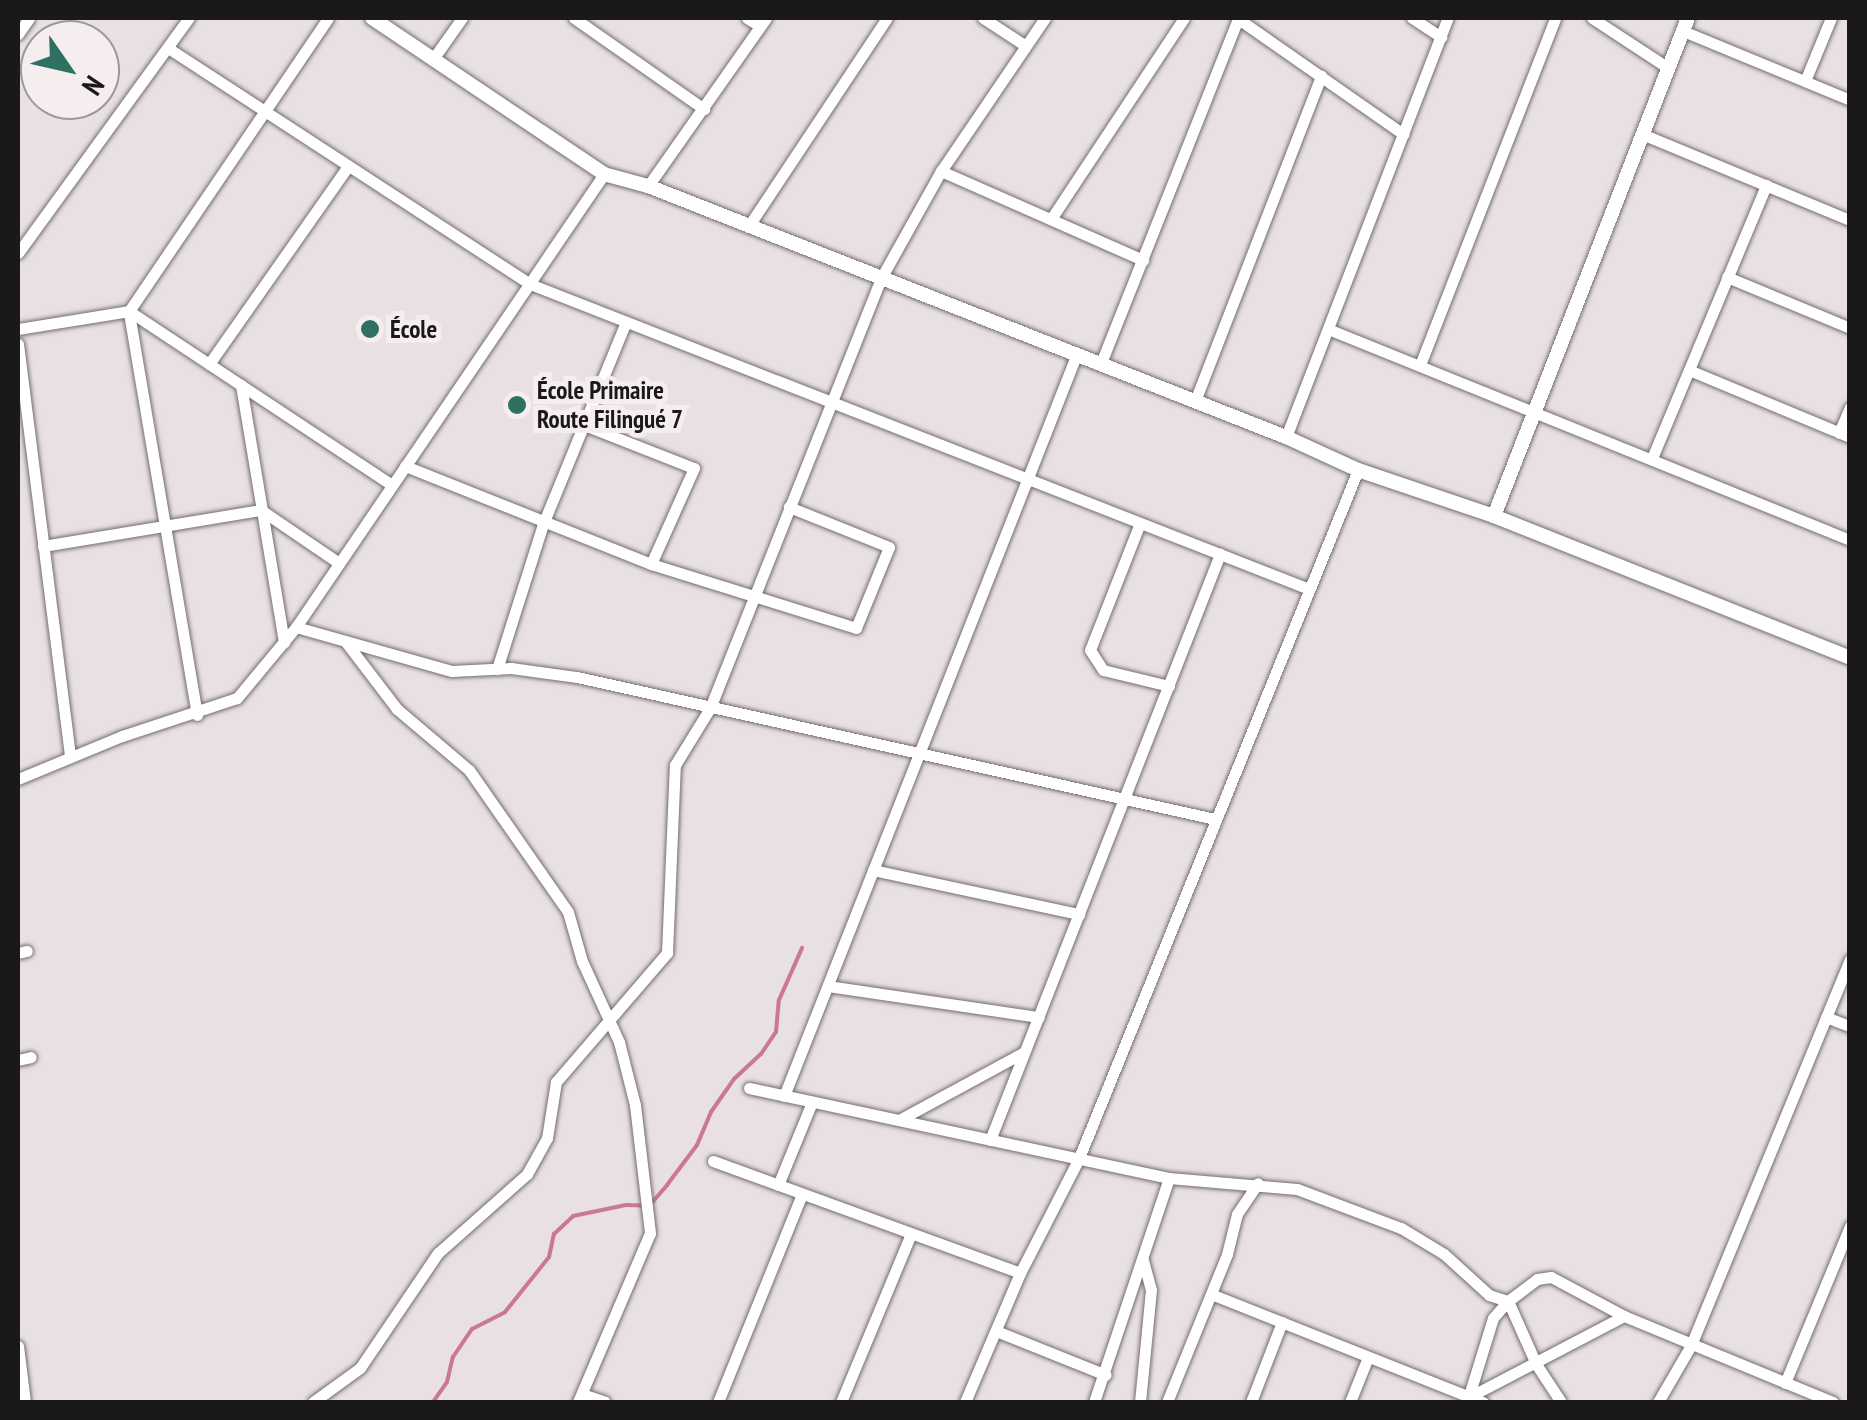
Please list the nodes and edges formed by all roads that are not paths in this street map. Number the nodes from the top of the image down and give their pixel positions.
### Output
1 (28, 18) edge
2 (189, 18) edge
3 (328, 18) edge
4 (372, 18) edge
5 (462, 18) edge
6 (574, 18) edge
7 (746, 18) edge
8 (887, 18) edge
9 (983, 18) edge
10 (1045, 18) edge
11 (1184, 18) edge
12 (1238, 18) edge
13 (1412, 18) edge
14 (1448, 18) edge
15 (1555, 18) edge
16 (1592, 18) edge
17 (1831, 18) edge
18 (763, 22) edge
19 (1686, 24) edge
20 (18, 34) edge
21 (1441, 37) junction
22 (1026, 46) junction
23 (168, 48) junction
24 (434, 59) junction
25 (1668, 68) junction
26 (1321, 76) junction
27 (1805, 81) junction
28 (1850, 100) edge
29 (704, 109) junction
30 (264, 111) junction
31 (1403, 134) junction
32 (1642, 134) junction
33 (348, 166) junction
34 (941, 171) junction
35 (604, 174) junction
36 (1766, 185) junction
37 (648, 186) junction
38 (1051, 219) junction
39 (1850, 220) edge
40 (748, 227) junction
41 (18, 252) edge
42 (1143, 260) junction
43 (1728, 277) junction
44 (880, 280) junction
45 (530, 284) junction
46 (129, 311) junction
47 (626, 322) junction
48 (1850, 328) edge
49 (18, 329) edge
50 (1328, 329) junction
51 (18, 344) edge
52 (1076, 356) junction
53 (209, 364) junction
54 (1101, 364) junction
55 (1420, 365) junction
56 (1688, 370) junction
57 (241, 385) junction
58 (1195, 401) junction
59 (831, 402) junction
60 (1850, 408) edge
61 (1532, 409) junction
62 (584, 425) junction
63 (1844, 435) edge
64 (1286, 437) junction
65 (1652, 458) junction
66 (405, 466) junction
67 (1358, 470) junction
68 (1027, 478) junction
69 (392, 485) junction
70 (790, 507) junction
71 (261, 510) junction
72 (1494, 516) junction
73 (1140, 523) junction
74 (542, 524) junction
75 (164, 526) junction
76 (1850, 540) edge
77 (43, 546) junction
78 (1220, 554) junction
79 (339, 564) junction
80 (651, 564) junction
81 (1308, 589) junction
82 (753, 598) junction
83 (296, 627) junction
84 (345, 641) junction
85 (284, 642) junction
86 (1850, 658) edge
87 (497, 669) junction
88 (1168, 686) junction
89 (710, 708) junction
90 (197, 715) junction
91 (918, 754) junction
92 (70, 756) junction
93 (18, 779) edge
94 (1126, 799) junction
95 (1215, 818) junction
96 (873, 870) junction
97 (1079, 914) junction
98 (1850, 960) edge
99 (828, 986) junction
100 (1039, 1017) junction
101 (1826, 1017) junction
102 (610, 1020) junction
103 (1850, 1026) edge
104 (1024, 1052) junction
105 (32, 1057) dead end
106 (18, 1060) edge
107 (749, 1088) dead end
108 (784, 1096) junction
109 (812, 1102) junction
110 (899, 1120) junction
111 (990, 1140) junction
112 (1078, 1158) junction
113 (713, 1161) dead end
114 (1169, 1178) junction
115 (1258, 1183) junction
116 (778, 1186) junction
117 (802, 1194) junction
118 (1850, 1226) edge
119 (911, 1234) junction
120 (1143, 1260) junction
121 (1020, 1273) junction
122 (1211, 1294) junction
123 (1508, 1301) junction
124 (1624, 1316) junction
125 (1282, 1322) junction
126 (996, 1332) junction
127 (1691, 1345) junction
128 (18, 1346) edge
129 (1368, 1356) junction
130 (1536, 1364) junction
131 (1106, 1376) junction
132 (1785, 1383) junction
133 (580, 1398) edge
134 (1468, 1400) edge
135 (24, 1402) edge
136 (313, 1402) edge
137 (605, 1402) edge
138 (718, 1402) edge
139 (840, 1402) edge
140 (966, 1402) edge
141 (1094, 1402) edge
142 (1140, 1402) edge
143 (1167, 1402) edge
144 (1251, 1402) edge
145 (1350, 1402) edge
146 (1483, 1402) edge
147 (1562, 1402) edge
148 (1658, 1402) edge
149 (1833, 1402) edge

1 - 20 street
2 - 23 street
3 - 30 street
4 - 24 street
5 - 24 street
6 - 29 street
7 - 18 street
8 - 40 street
9 - 22 street
10 - 22 street
11 - 38 street
12 - 26 street
12 - 42 street
13 - 21 street
14 - 21 street
15 - 55 street
16 - 25 street
17 - 27 street
18 - 29 street
19 - 25 street
19 - 27 street
21 - 31 street
22 - 34 street
23 - 30 street
23 - 41 street
24 - 35 street
25 - 32 street
26 - 31 street
26 - 58 street
27 - 28 street
29 - 37 street
30 - 33 street
30 - 46 street
31 - 50 street
32 - 36 street
32 - 61 street
33 - 45 street
33 - 53 street
34 - 38 street
34 - 44 street
35 - 37 street
35 - 45 street
36 - 39 street
36 - 43 street
37 - 40 street
38 - 42 street
40 - 44 street
42 - 54 street
43 - 48 street
43 - 56 street
44 - 52 street
44 - 59 street
45 - 47 street
45 - 66 street
46 - 49 street
46 - 53 street
46 - 75 street
47 - 59 street
47 - 62 street
50 - 55 street
50 - 64 street
51 - 77 street
52 - 54 street
52 - 68 street
53 - 57 street
54 - 58 street
55 - 61 street
56 - 63 street
56 - 65 street
57 - 69 street
57 - 71 street
58 - 64 street
59 - 68 street
59 - 70 street
60 - 63 street
61 - 65 street
61 - 72 street
62 - 74 street
62 - 80 street
64 - 67 street
65 - 76 street
66 - 69 street
66 - 74 street
67 - 72 street
67 - 81 street
68 - 73 street
68 - 91 street
69 - 79 street
70 - 82 street
70 - 82 street
71 - 75 street
71 - 79 street
71 - 85 street
72 - 86 street
73 - 78 street
73 - 88 street
74 - 80 street
74 - 87 street
75 - 77 street
75 - 90 street
77 - 92 street
78 - 81 street
78 - 88 street
79 - 83 street
80 - 82 street
81 - 95 street
82 - 89 street
83 - 84 street
83 - 85 street
84 - 87 street
84 - 102 street
85 - 90 street
87 - 89 street
88 - 94 street
89 - 91 street
89 - 102 street
90 - 92 street
91 - 94 street
91 - 96 street
92 - 93 street
94 - 95 street
94 - 97 street
95 - 112 street
96 - 97 street
96 - 99 street
97 - 100 street
98 - 101 street
99 - 100 street
99 - 108 street
100 - 104 street
101 - 103 street
101 - 127 street
102 - 133 street
102 - 136 street
104 - 110 street
104 - 111 street
105 - 106 street
107 - 108 street
108 - 109 street
109 - 110 street
109 - 116 street
110 - 111 street
111 - 112 street
112 - 114 street
112 - 121 street
113 - 116 street
114 - 115 street
114 - 120 street
115 - 122 street
115 - 123 street
116 - 117 street
117 - 119 street
117 - 138 street
118 - 132 street
119 - 121 street
119 - 139 street
120 - 131 street
120 - 142 street
121 - 126 street
122 - 125 street
122 - 143 street
123 - 124 street
123 - 130 street
123 - 134 street
124 - 127 street
124 - 130 street
125 - 129 street
125 - 144 street
126 - 131 street
126 - 140 street
127 - 132 street
127 - 148 street
128 - 135 street
129 - 134 street
129 - 145 street
130 - 134 street
130 - 147 street
131 - 141 street
132 - 149 street
133 - 137 street
134 - 146 street

